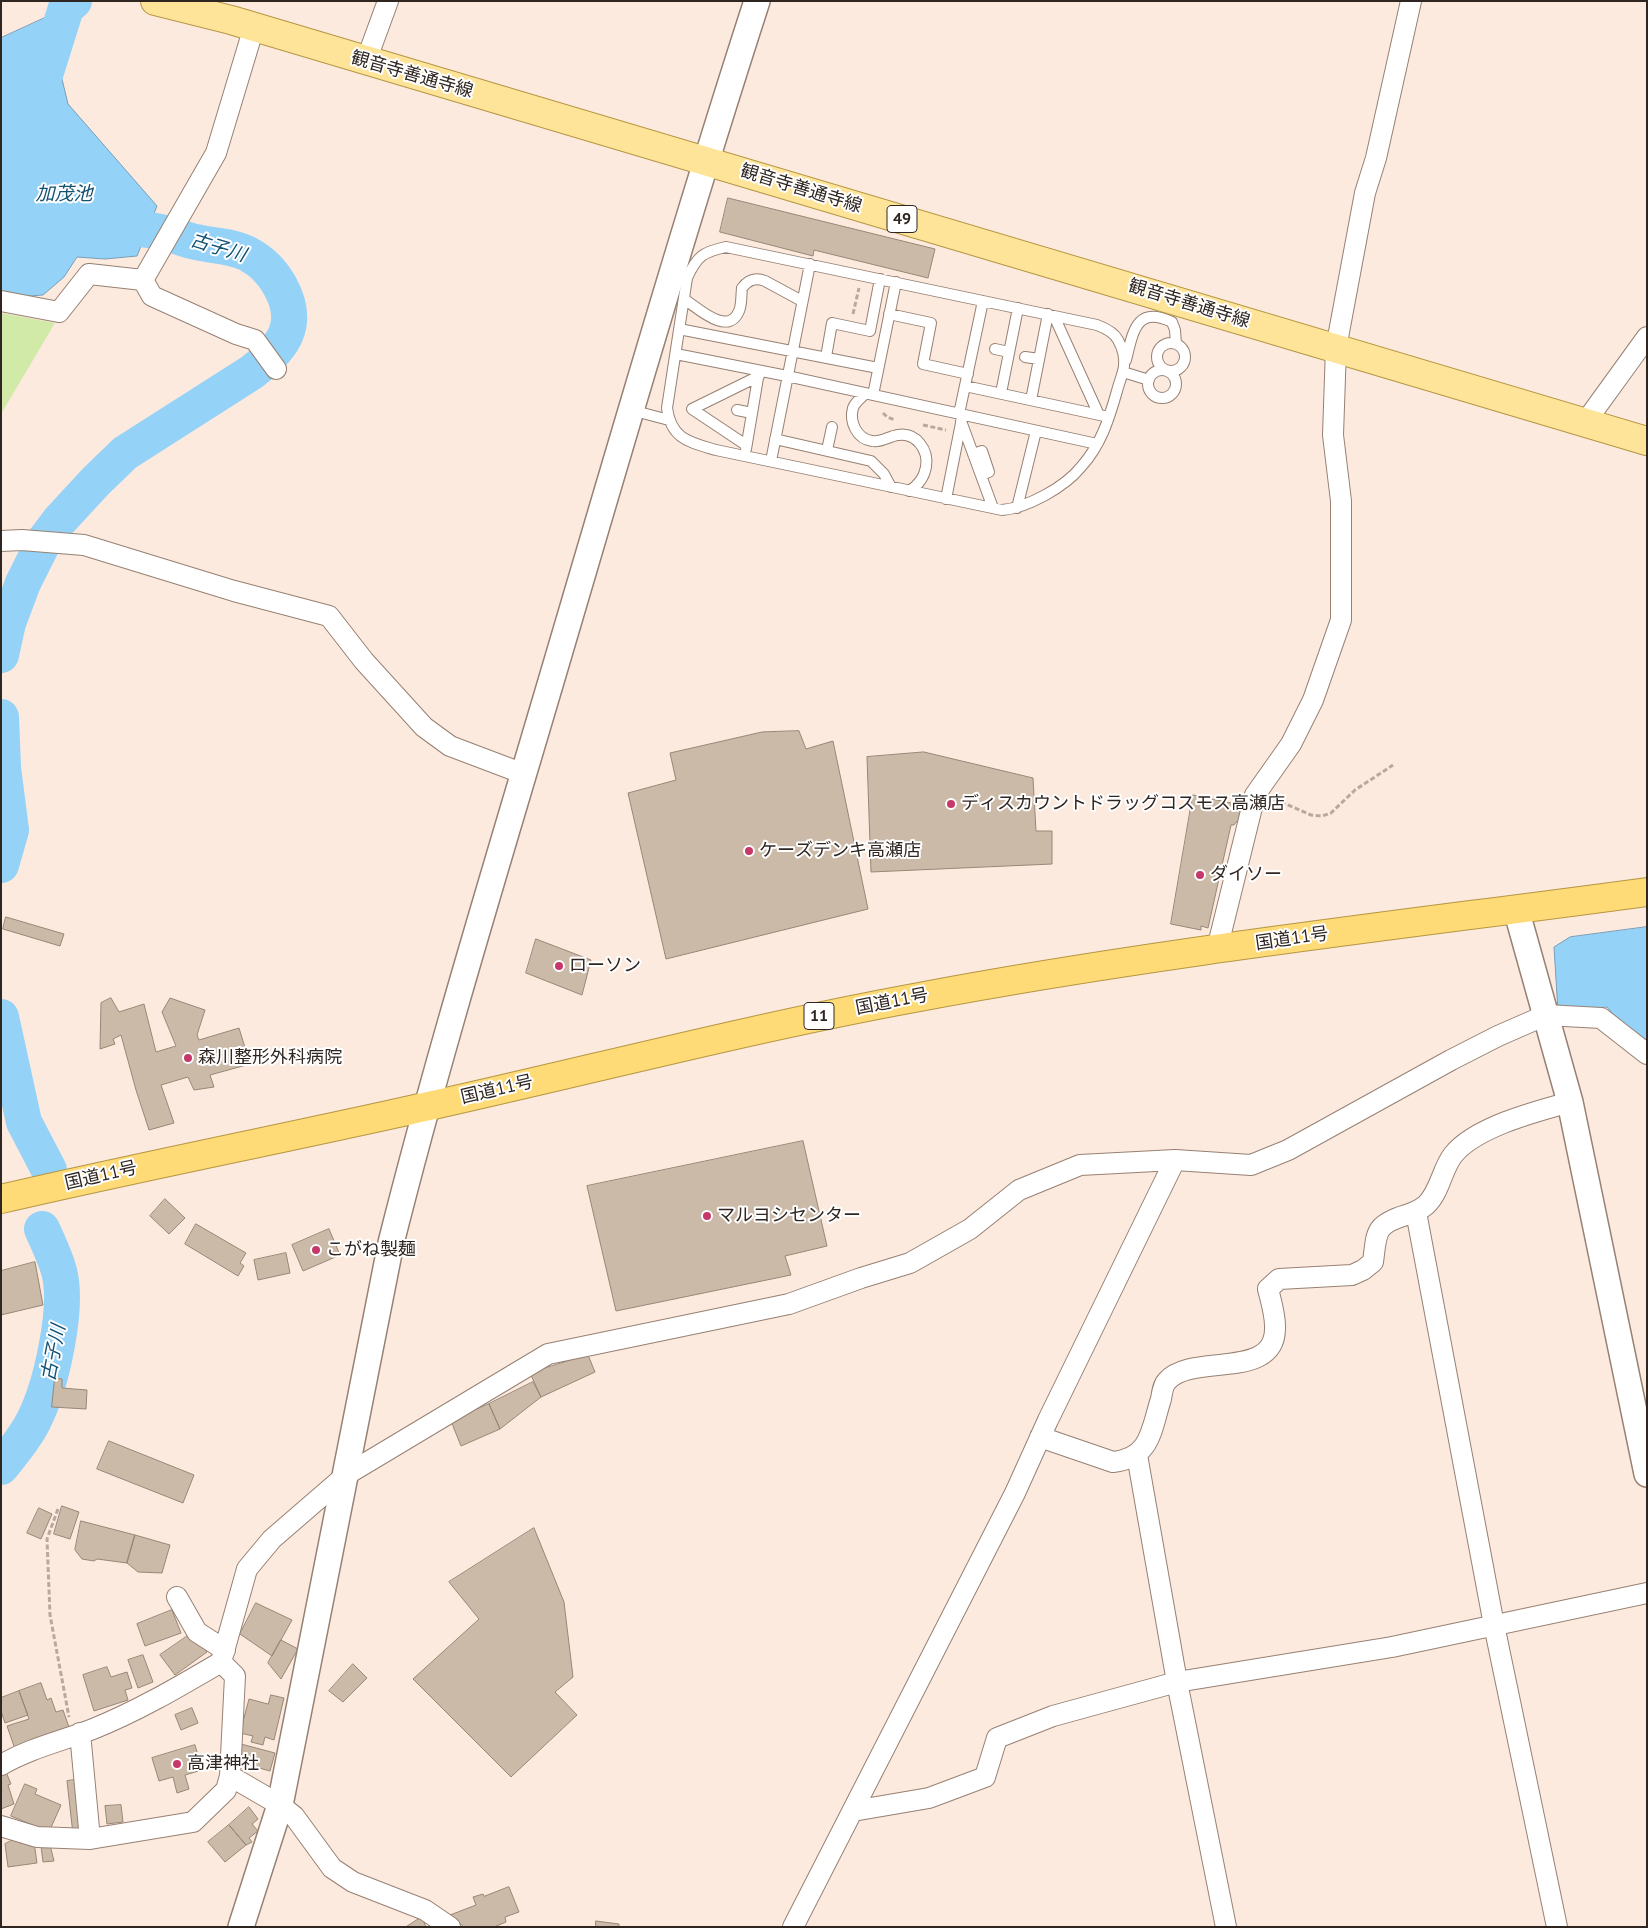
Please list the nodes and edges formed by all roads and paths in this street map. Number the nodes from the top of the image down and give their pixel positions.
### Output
1 (155, 1) edge
2 (388, 1) edge
3 (757, 1) edge
4 (1411, 1) edge
5 (254, 27) junction
6 (366, 61) junction
7 (706, 160) junction
8 (810, 264) junction
9 (880, 279) junction
10 (143, 280) junction
11 (896, 282) junction
12 (684, 299) junction
13 (1, 301) edge
14 (802, 301) junction
15 (983, 301) junction
16 (1018, 308) junction
17 (889, 314) junction
18 (1051, 315) junction
19 (680, 329) junction
20 (1647, 336) edge
21 (1176, 344) junction
22 (1336, 348) junction
23 (994, 349) dead end
24 (792, 350) junction
25 (1009, 352) junction
26 (676, 354) junction
27 (826, 357) junction
28 (1024, 357) dead end
29 (1039, 359) junction
30 (878, 368) junction
31 (1124, 368) junction
32 (276, 370) dead end
33 (1166, 371) junction
34 (759, 374) junction
35 (968, 374) junction
36 (787, 376) junction
37 (1149, 380) junction
38 (965, 386) junction
39 (1001, 393) junction
40 (869, 394) junction
41 (1031, 400) junction
42 (632, 410) junction
43 (737, 410) dead end
44 (752, 413) junction
45 (1104, 416) junction
46 (961, 417) junction
47 (669, 420) junction
48 (1584, 424) junction
49 (832, 427) dead end
50 (1036, 431) junction
51 (775, 439) junction
52 (1647, 442) edge
53 (1098, 444) junction
54 (746, 450) junction
55 (827, 450) junction
56 (771, 461) junction
57 (891, 487) junction
58 (909, 491) junction
59 (946, 499) junction
60 (993, 508) junction
61 (1017, 508) junction
62 (1, 541) edge
63 (1393, 765) dead end
64 (524, 774) junction
65 (1257, 793) junction
66 (1647, 892) edge
67 (1516, 909) junction
68 (1217, 949) junction
69 (1546, 1015) junction
70 (1647, 1054) edge
71 (1570, 1102) junction
72 (428, 1106) junction
73 (1175, 1160) junction
74 (1, 1199) edge
75 (1416, 1212) junction
76 (1040, 1437) junction
77 (1137, 1455) junction
78 (1647, 1474) edge
79 (346, 1475) junction
80 (58, 1509) dead end
81 (1647, 1593) edge
82 (177, 1597) dead end
83 (1494, 1625) junction
84 (223, 1656) junction
85 (1177, 1682) junction
86 (76, 1735) junction
87 (1, 1765) edge
88 (230, 1776) junction
89 (280, 1805) junction
90 (853, 1811) junction
91 (1, 1826) edge
92 (90, 1839) junction
93 (241, 1927) edge
94 (450, 1927) edge
95 (793, 1927) edge
96 (1226, 1927) edge
97 (1557, 1927) edge

1 - 5 main road, 観音寺善通寺線 / 49
2 - 6 street
3 - 7 street
4 - 22 street
5 - 6 main road, 観音寺善通寺線 / 49
5 - 10 street
6 - 7 main road, 観音寺善通寺線 / 49
7 - 22 main road, 観音寺善通寺線 / 49
7 - 42 street
8 - 9 lane
8 - 12 lane
8 - 14 lane
9 - 11 lane
9 - 27 lane
10 - 13 street
10 - 32 street
11 - 15 lane
11 - 17 lane
12 - 14 lane
12 - 19 lane
14 - 24 lane
15 - 16 lane
15 - 35 lane
16 - 18 lane
16 - 25 lane
17 - 30 lane
17 - 35 lane
18 - 29 lane
18 - 31 lane
18 - 45 lane
19 - 24 lane
19 - 26 lane
20 - 48 street
21 - 31 lane
21 - 33 lane
21 - 33 lane
22 - 48 main road, 観音寺善通寺線 / 49
22 - 65 street
23 - 25 lane
24 - 27 lane
24 - 36 lane
25 - 39 lane
26 - 34 lane
26 - 47 lane
27 - 30 lane
28 - 29 lane
29 - 41 lane
30 - 40 lane
31 - 37 lane
31 - 45 lane
33 - 37 lane
33 - 37 lane
34 - 36 lane
34 - 44 lane
34 - 54 lane
35 - 38 lane
36 - 40 lane
36 - 51 lane
38 - 39 lane
38 - 46 lane
39 - 41 lane
40 - 46 lane
40 - 58 lane
41 - 45 lane
42 - 47 lane
42 - 64 street
43 - 44 lane
44 - 54 lane
45 - 53 lane
46 - 50 lane
46 - 59 lane
46 - 60 lane
47 - 54 lane
48 - 52 main road, 観音寺善通寺線 / 49
49 - 55 lane
50 - 53 lane
50 - 61 lane
51 - 55 lane
51 - 56 lane
53 - 61 lane
54 - 56 lane
55 - 57 lane
56 - 57 lane
57 - 58 lane
58 - 59 lane
59 - 60 lane
60 - 61 lane
62 - 64 street
63 - 65 path
64 - 72 street
65 - 68 street
66 - 67 highway, 国道11号 / 11
67 - 68 highway, 国道11号 / 11
67 - 69 street
68 - 72 highway, 国道11号 / 11
69 - 70 street
69 - 71 street
69 - 73 street
71 - 75 street
71 - 78 street
72 - 74 highway, 国道11号 / 11
72 - 79 street
73 - 76 street
73 - 79 street
75 - 77 street
75 - 83 street
76 - 77 street
76 - 90 street
77 - 85 street
79 - 84 street
79 - 89 street
80 - 86 path
81 - 83 street
82 - 84 street
83 - 85 street
83 - 97 street
84 - 86 street
84 - 88 street
85 - 90 street
85 - 96 street
86 - 87 street
86 - 92 street
88 - 89 street
88 - 92 street
89 - 93 street
89 - 94 street
90 - 95 street
91 - 92 street

